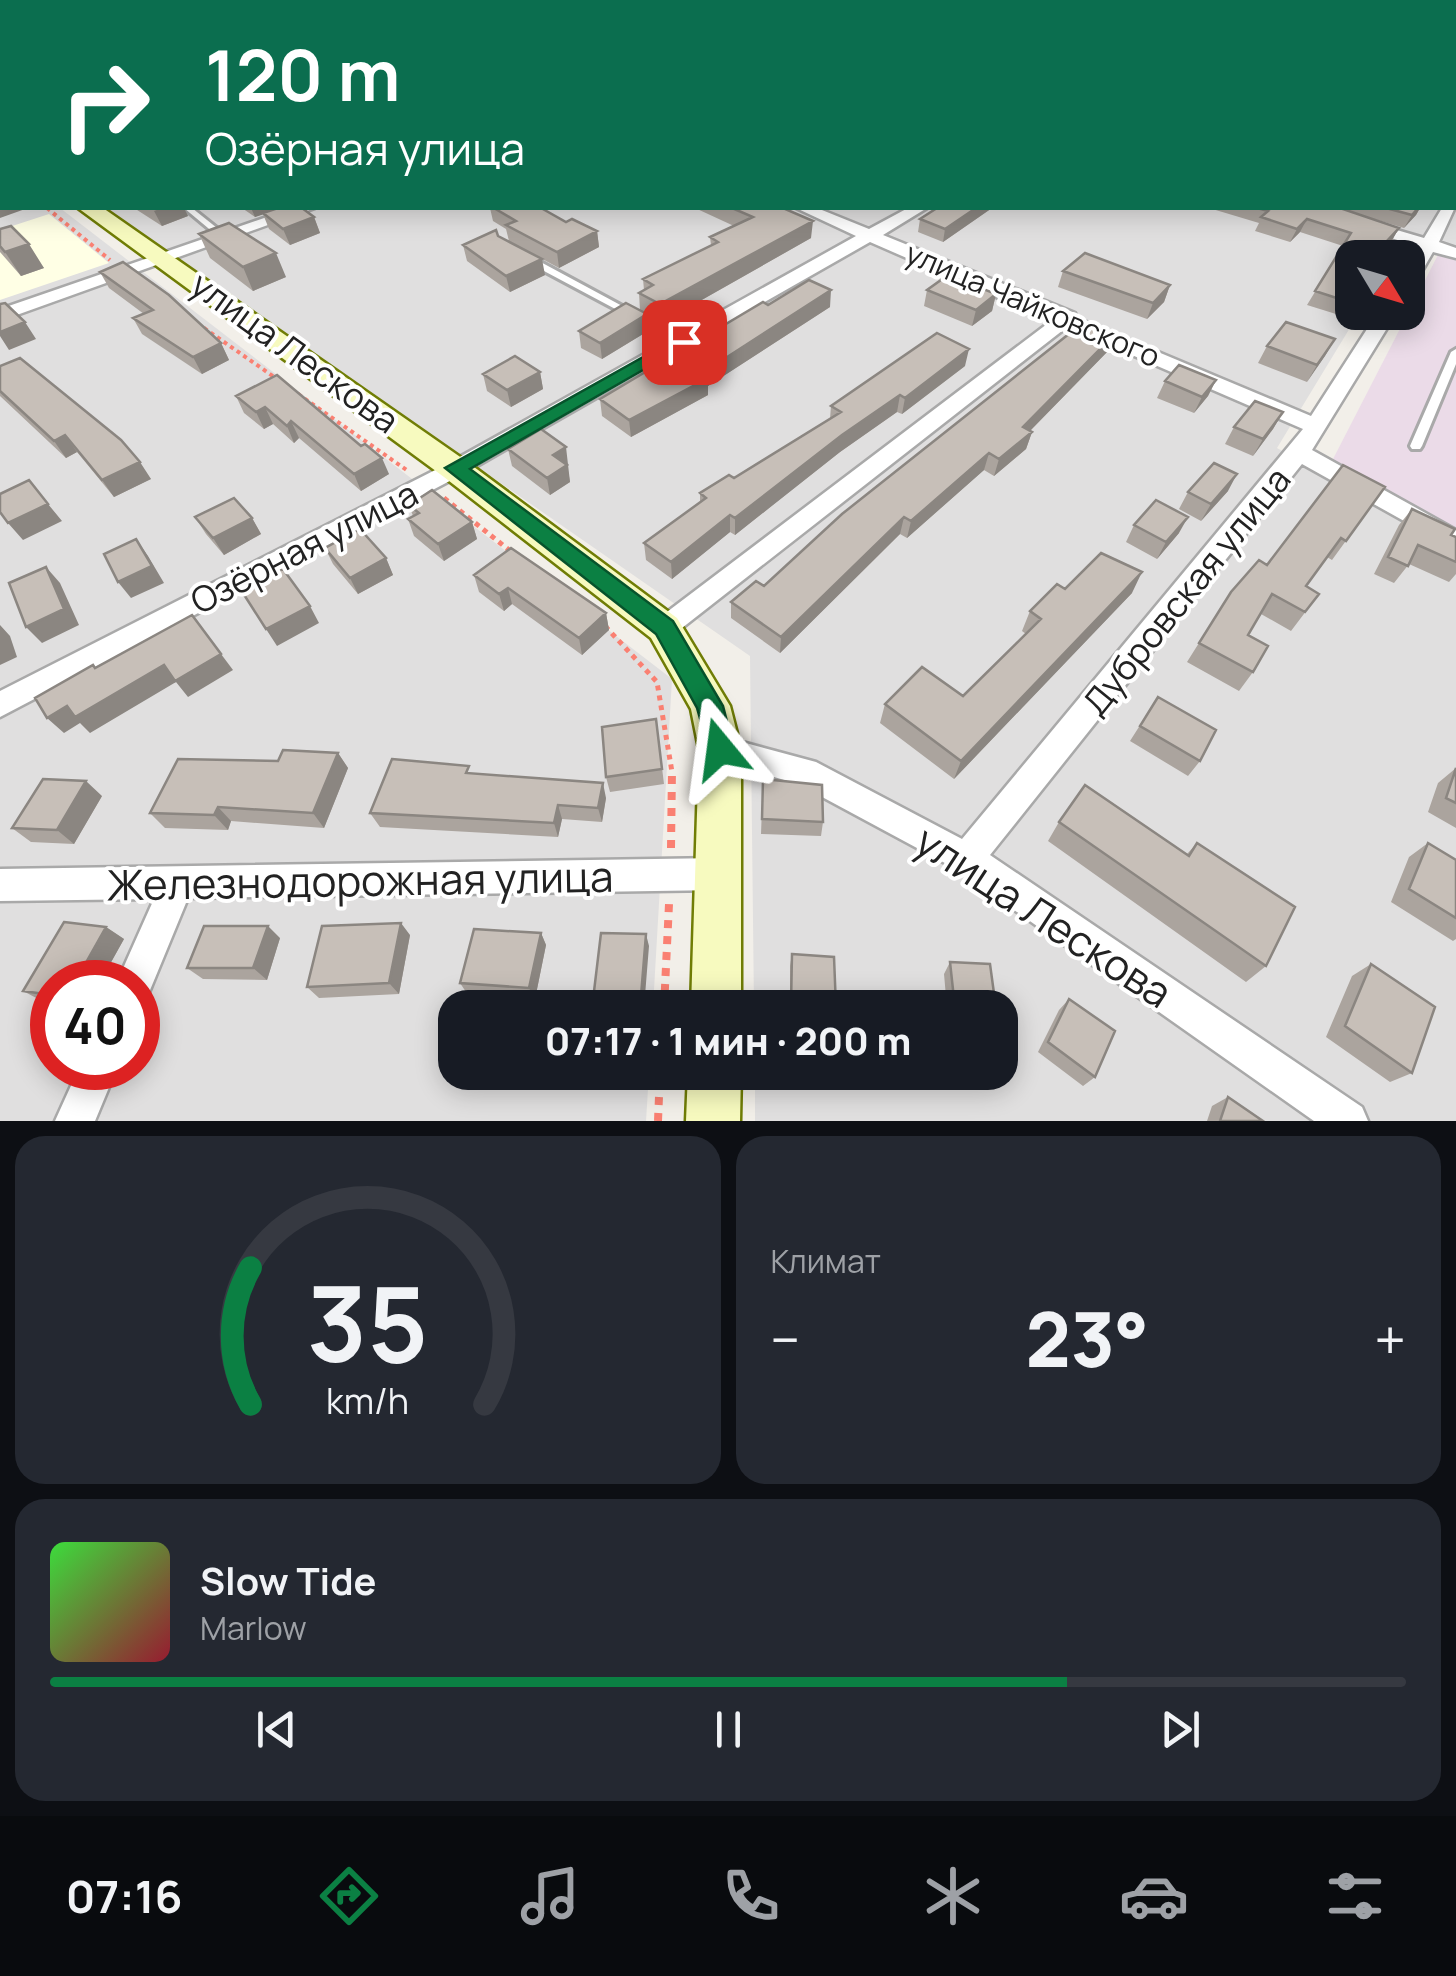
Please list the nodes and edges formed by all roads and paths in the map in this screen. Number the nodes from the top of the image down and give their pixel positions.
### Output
1 (92, 210) edge
2 (190, 210) edge
3 (301, 210) edge
4 (809, 210) edge
5 (915, 210) edge
6 (1314, 210) edge
7 (1449, 210) edge
8 (873, 235) junction
9 (223, 236) junction
10 (1430, 245) junction
11 (1425, 253) edge
12 (1456, 253) edge
13 (522, 256) edge
14 (163, 257) junction
15 (0, 315) edge
16 (1068, 317) junction
17 (1377, 330) edge
18 (684, 342) junction
19 (1456, 352) edge
20 (1317, 428) junction
21 (1416, 446) dead end
22 (1299, 453) junction
23 (455, 468) junction
24 (1456, 541) edge
25 (664, 628) junction
26 (0, 705) edge
27 (715, 727) junction
28 (967, 858) junction
29 (671, 874) junction
30 (720, 874) junction
31 (177, 884) junction
32 (0, 885) edge
33 (144, 960) edge
34 (665, 990) edge
35 (717, 990) edge
36 (88, 1090) edge
37 (659, 1090) edge
38 (715, 1090) edge
39 (75, 1121) edge
40 (658, 1121) edge
41 (714, 1121) edge
42 (1348, 1121) edge

1 - 14 street, улица Лескова
2 - 9 lane
3 - 9 street
4 - 8 street, улица Чайковского
5 - 8 street, Озёрная улица
6 - 10 street
7 - 10 street
8 - 16 street, улица Чайковского
8 - 18 street, Озёрная улица
9 - 14 street
10 - 11 street
10 - 12 street
13 - 18 lane
14 - 15 street
14 - 23 street, улица Лескова
16 - 20 street, улица Чайковского
16 - 25 street
17 - 20 street, Дубровская улица
18 - 23 street, Озёрная улица
19 - 21 lane
20 - 22 street, Дубровская улица
22 - 24 street
22 - 28 street, Дубровская улица
23 - 25 street, улица Лескова
23 - 26 street, Озёрная улица
25 - 27 street, улица Лескова
27 - 28 street, улица Лескова
27 - 30 street
28 - 42 street, улица Лескова
29 - 30 street, Железнодорожная улица
29 - 31 street, Железнодорожная улица
29 - 34 path
30 - 35 street
31 - 32 street, Железнодорожная улица
31 - 33 street
36 - 39 street
37 - 40 path
38 - 41 street

